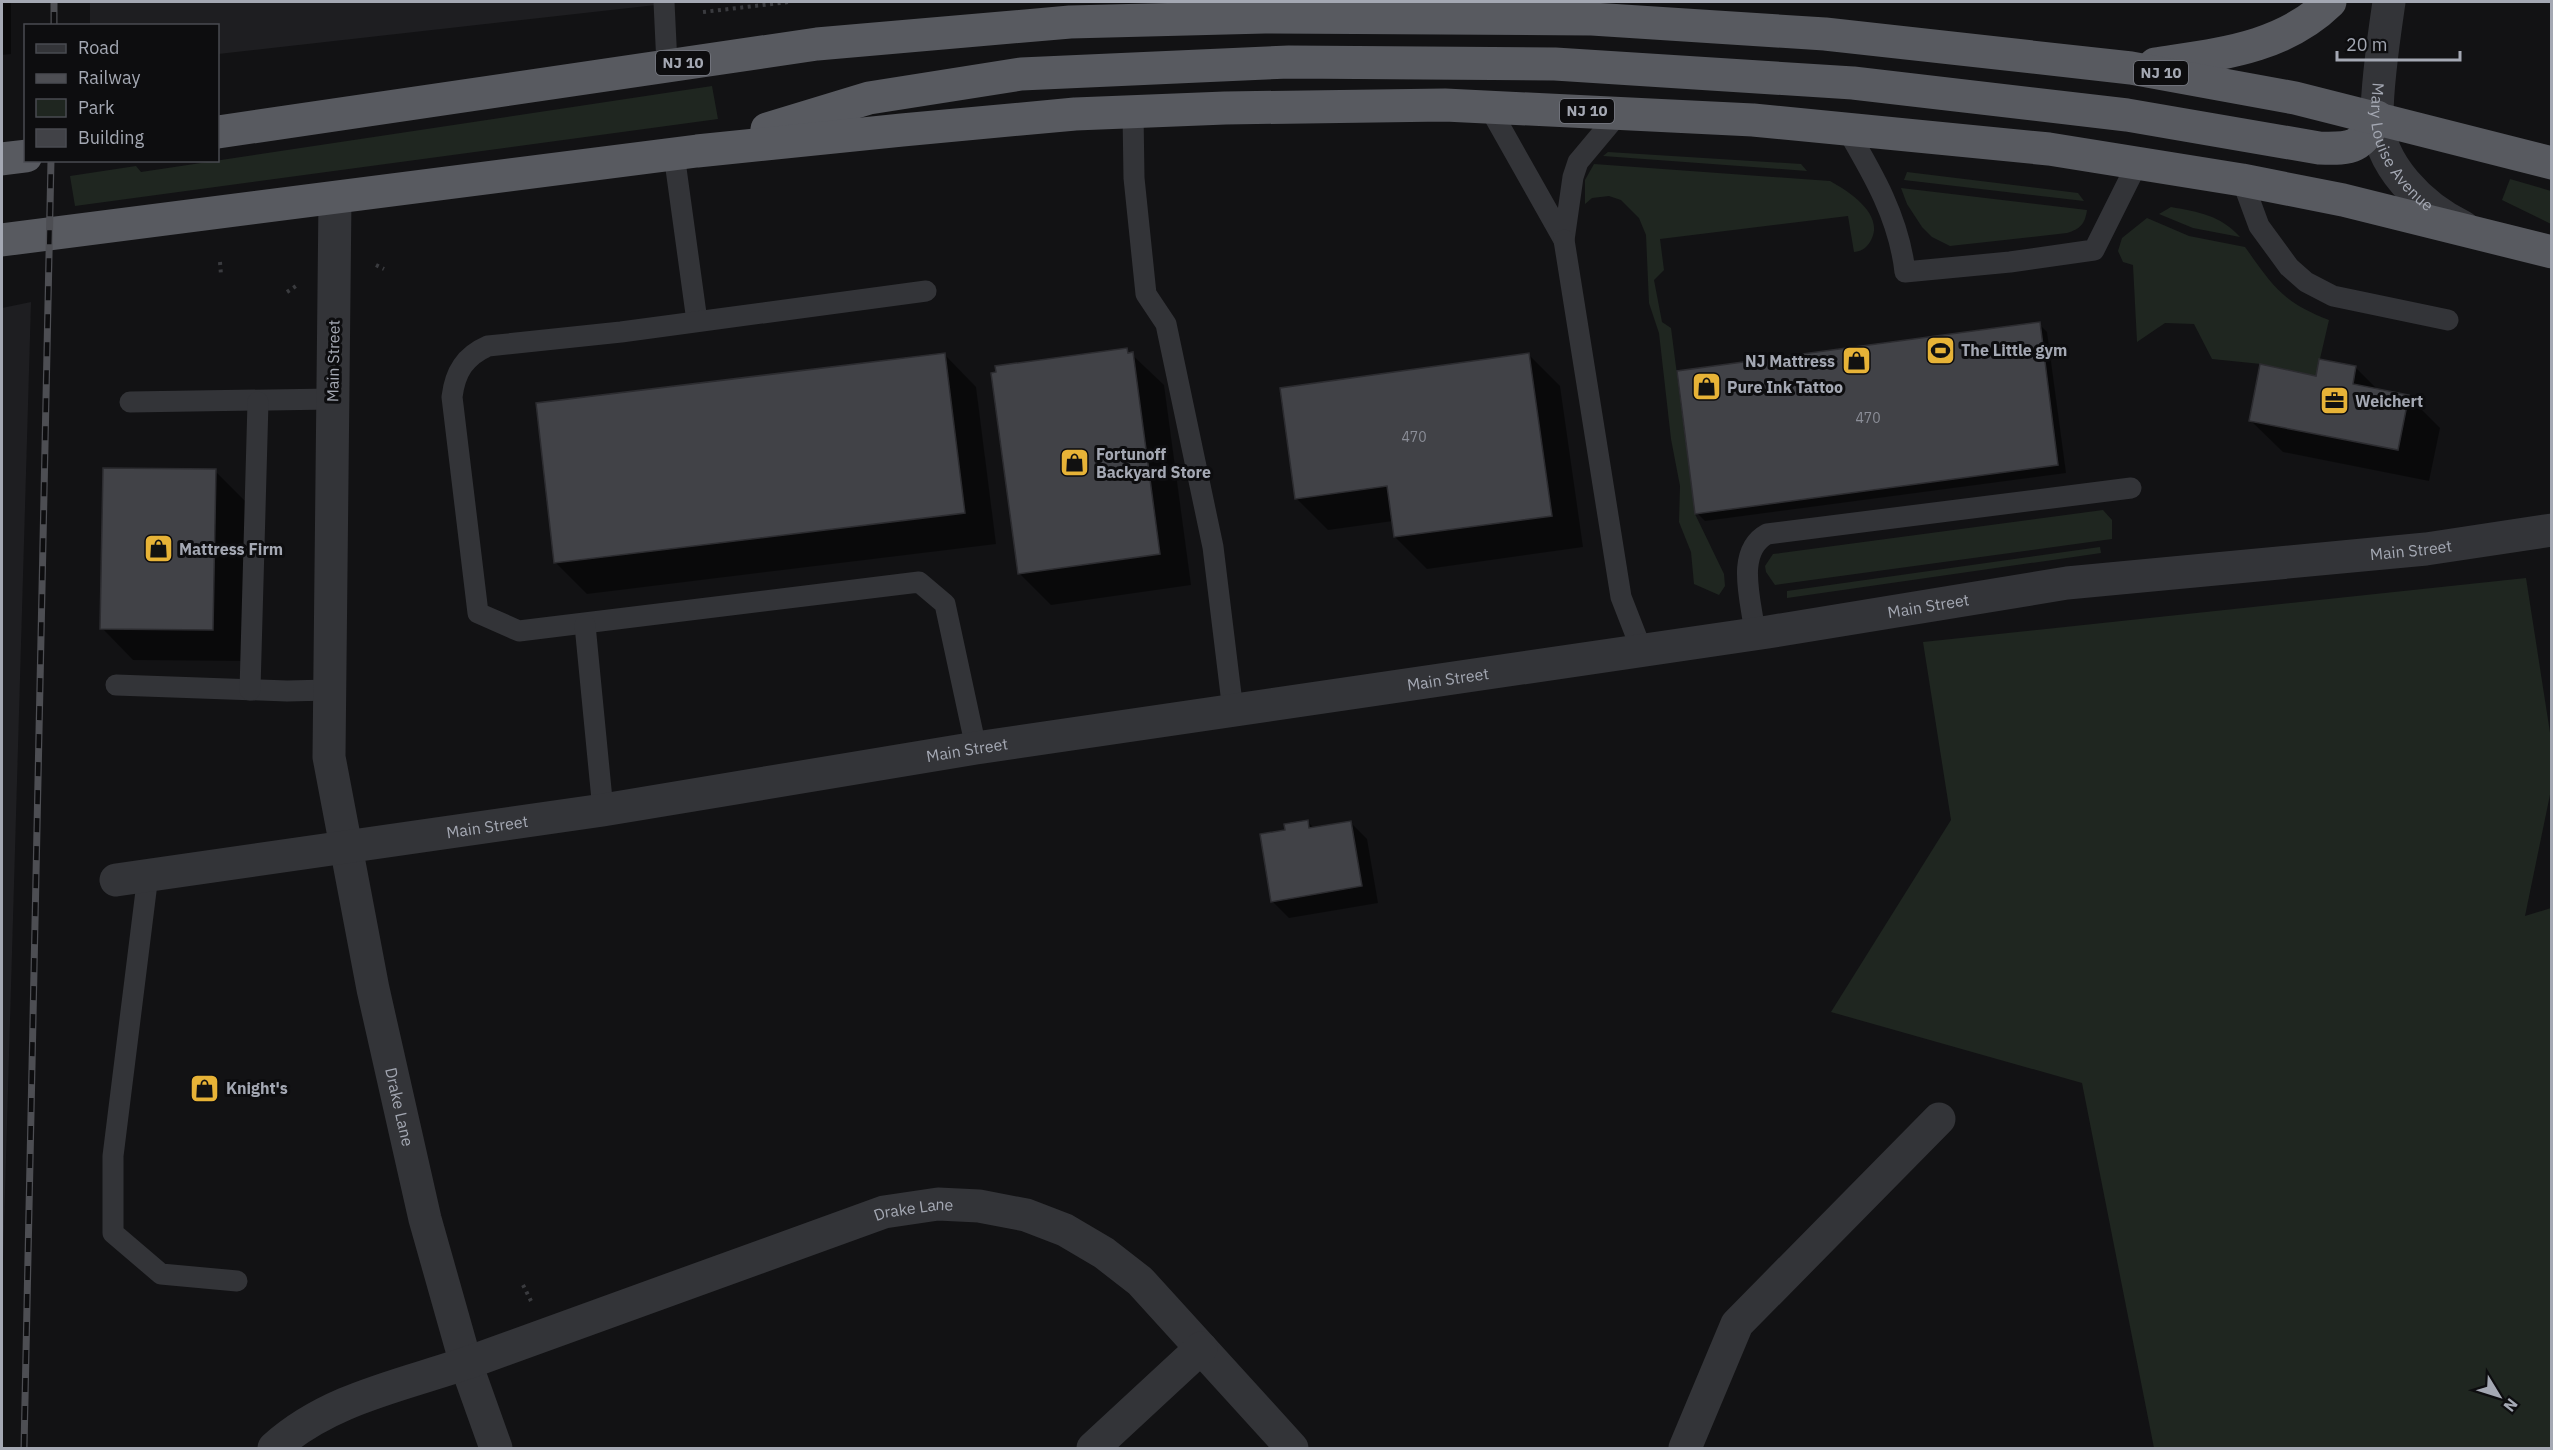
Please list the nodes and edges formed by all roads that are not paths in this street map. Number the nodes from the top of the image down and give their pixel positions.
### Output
1 (664, 2) edge
2 (2330, 2) edge
3 (2389, 2) edge
4 (1582, 10) edge
5 (1069, 12) edge
6 (667, 65) junction
7 (2131, 68) junction
8 (1489, 107) junction
9 (1619, 112) junction
10 (1133, 113) junction
11 (2377, 117) junction
12 (1846, 128) junction
13 (219, 132) edge
14 (685, 153) junction
15 (24, 156) edge
16 (2, 159) edge
17 (2138, 162) junction
18 (2552, 163) edge
19 (2242, 180) junction
20 (335, 198) junction
21 (2470, 230) junction
22 (2, 240) edge
23 (1564, 240) junction
24 (2552, 252) edge
25 (926, 291) dead end
26 (2448, 320) dead end
27 (698, 321) junction
28 (332, 399) junction
29 (130, 402) dead end
30 (258, 402) junction
31 (2131, 488) dead end
32 (2552, 530) edge
33 (585, 625) junction
34 (1755, 634) junction
35 (1642, 651) junction
36 (116, 685) dead end
37 (250, 690) junction
38 (330, 690) junction
39 (1233, 711) junction
40 (976, 748) junction
41 (603, 810) junction
42 (347, 847) junction
43 (148, 875) junction
44 (116, 880) dead end
45 (1939, 1119) dead end
46 (237, 1281) dead end
47 (1201, 1348) junction
48 (466, 1364) junction
49 (274, 1449) edge
50 (496, 1449) edge
51 (1093, 1449) edge
52 (1292, 1449) edge
53 (1685, 1449) edge

1 - 6 lane
2 - 7 highway
3 - 11 street, Mary Louise Avenue
4 - 5 highway, NJ 10
4 - 7 highway, NJ 10
5 - 6 highway, NJ 10
6 - 13 highway, NJ 10
7 - 11 highway, NJ 10
8 - 9 highway, NJ 10
8 - 10 highway, NJ 10
8 - 23 lane
9 - 12 highway, NJ 10
9 - 23 lane
10 - 14 highway, NJ 10
10 - 39 lane
11 - 14 highway
11 - 18 highway, NJ 10
11 - 21 street, Mary Louise Avenue
12 - 17 highway, NJ 10
12 - 17 lane
14 - 20 highway, NJ 10
14 - 27 lane
15 - 16 highway
17 - 19 highway, NJ 10
19 - 21 highway, NJ 10
19 - 26 lane
20 - 22 highway, NJ 10
20 - 28 street, Main Street
21 - 24 highway, NJ 10
23 - 35 lane
25 - 27 lane
27 - 33 lane
28 - 30 lane
28 - 38 street, Main Street
29 - 30 lane
30 - 37 lane
31 - 34 lane
32 - 34 street, Main Street
33 - 40 lane
33 - 41 lane
34 - 35 street, Main Street
35 - 39 street, Main Street
36 - 37 lane
37 - 38 lane
38 - 42 street, Main Street
39 - 40 street, Main Street
40 - 41 street, Main Street
41 - 42 street, Main Street
42 - 43 street, Main Street
42 - 48 street, Drake Lane
43 - 44 street, Main Street
43 - 46 lane
45 - 53 street
47 - 48 street, Drake Lane
47 - 51 street
47 - 52 street, Drake Lane
48 - 49 street, Drake Lane
48 - 50 street, Drake Lane

